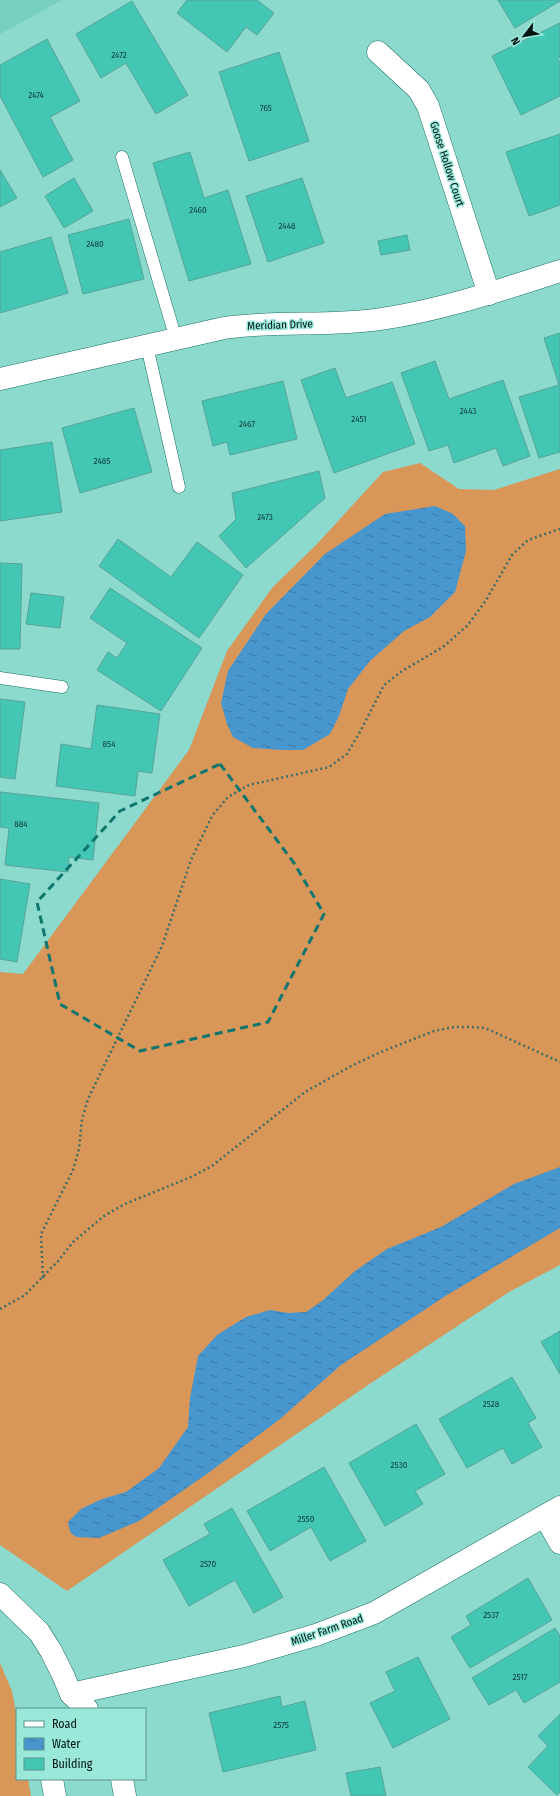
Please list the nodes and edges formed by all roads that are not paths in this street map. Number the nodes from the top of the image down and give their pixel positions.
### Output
1 (378, 52) dead end
2 (122, 157) dead end
3 (560, 271) edge
4 (489, 294) junction
5 (176, 339) junction
6 (147, 346) junction
7 (0, 379) edge
8 (179, 487) dead end
9 (0, 678) edge
10 (62, 687) dead end
11 (553, 1512) edge
12 (560, 1543) edge
13 (0, 1594) edge
14 (67, 1701) edge
15 (84, 1708) edge
16 (52, 1780) edge
17 (122, 1780) edge
18 (55, 1796) edge
19 (125, 1796) edge

1 - 4 street, Goose Hollow Court
2 - 5 lane
3 - 4 street, Meridian Drive
4 - 5 street, Meridian Drive
5 - 6 street, Meridian Drive
6 - 7 street, Meridian Drive
6 - 8 lane
9 - 10 lane
11 - 12 street
11 - 14 street, Miller Farm Road
13 - 14 street
14 - 15 street
16 - 18 street
17 - 19 street

